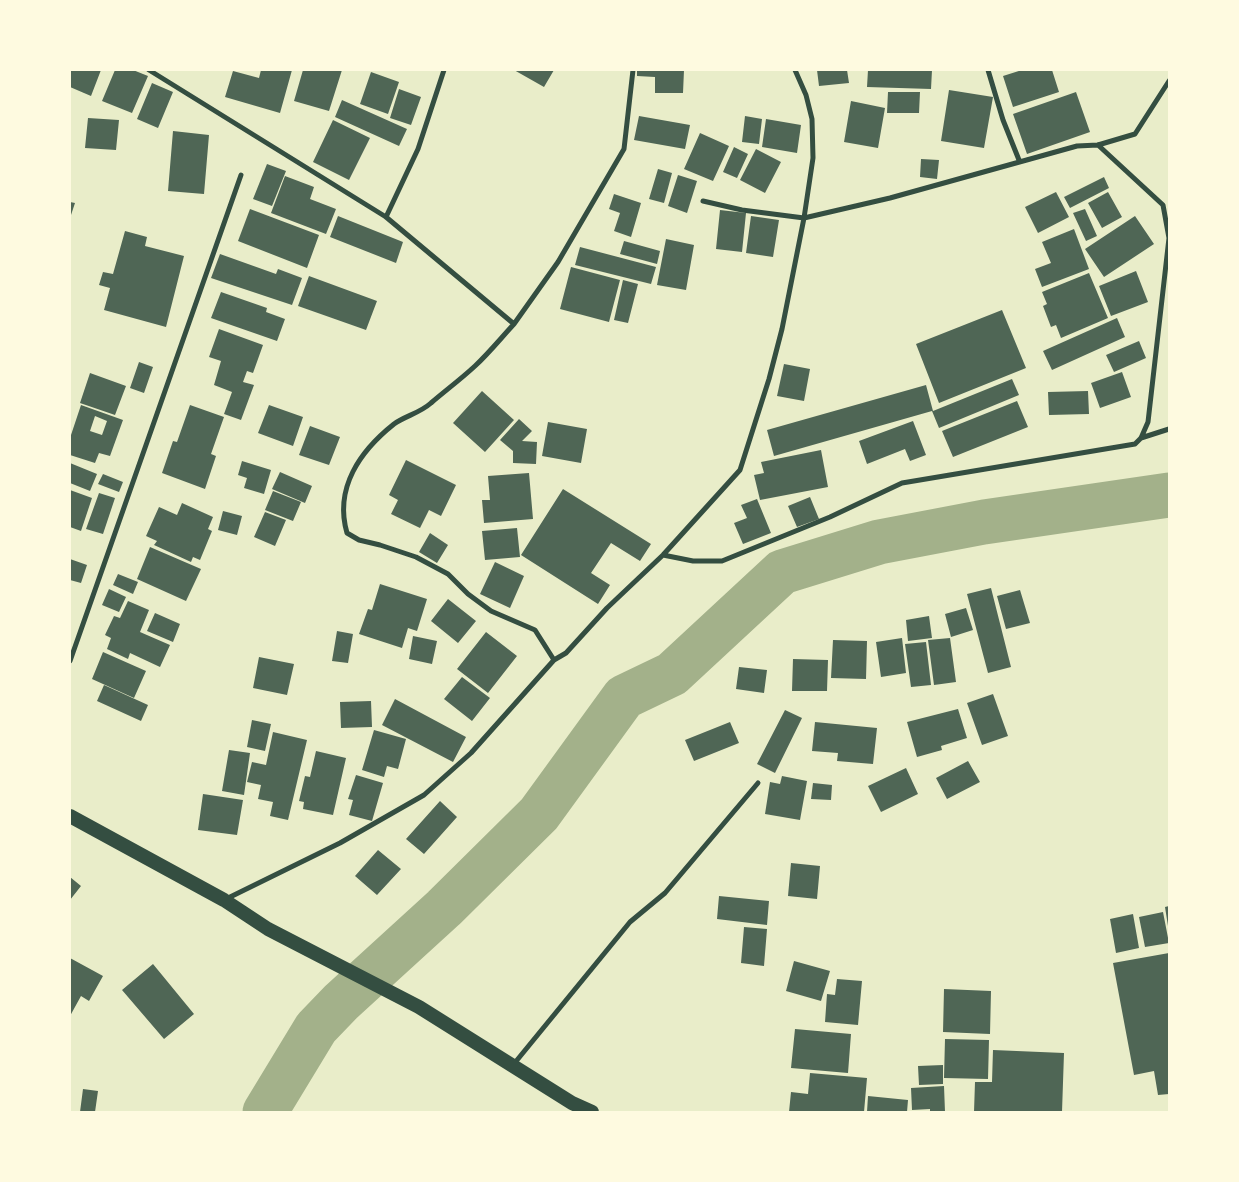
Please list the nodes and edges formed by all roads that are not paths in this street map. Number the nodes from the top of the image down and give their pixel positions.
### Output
1 (149, 70) edge
2 (444, 70) edge
3 (632, 70) edge
4 (795, 70) edge
5 (988, 70) edge
6 (1169, 82) edge
7 (1098, 146) junction
8 (1019, 160) junction
9 (241, 176) dead end
10 (703, 201) dead end
11 (1163, 205) junction
12 (1169, 209) edge
13 (386, 217) junction
14 (804, 218) junction
15 (514, 324) junction
16 (1169, 429) edge
17 (1141, 438) junction
18 (663, 555) junction
19 (554, 660) junction
20 (70, 662) edge
21 (758, 783) dead end
22 (70, 816) edge
23 (224, 900) junction
24 (513, 1066) junction
25 (592, 1112) edge

1 - 13 street
2 - 13 street
3 - 15 street
4 - 14 street
5 - 8 street
6 - 7 street
7 - 8 street
7 - 11 street
8 - 14 street
9 - 20 street
10 - 14 street
11 - 12 street
11 - 17 street
13 - 15 street
14 - 18 street
15 - 19 street
16 - 17 street
17 - 18 street
18 - 19 street
19 - 23 street
21 - 24 street
22 - 23 highway
23 - 24 highway
24 - 25 highway

